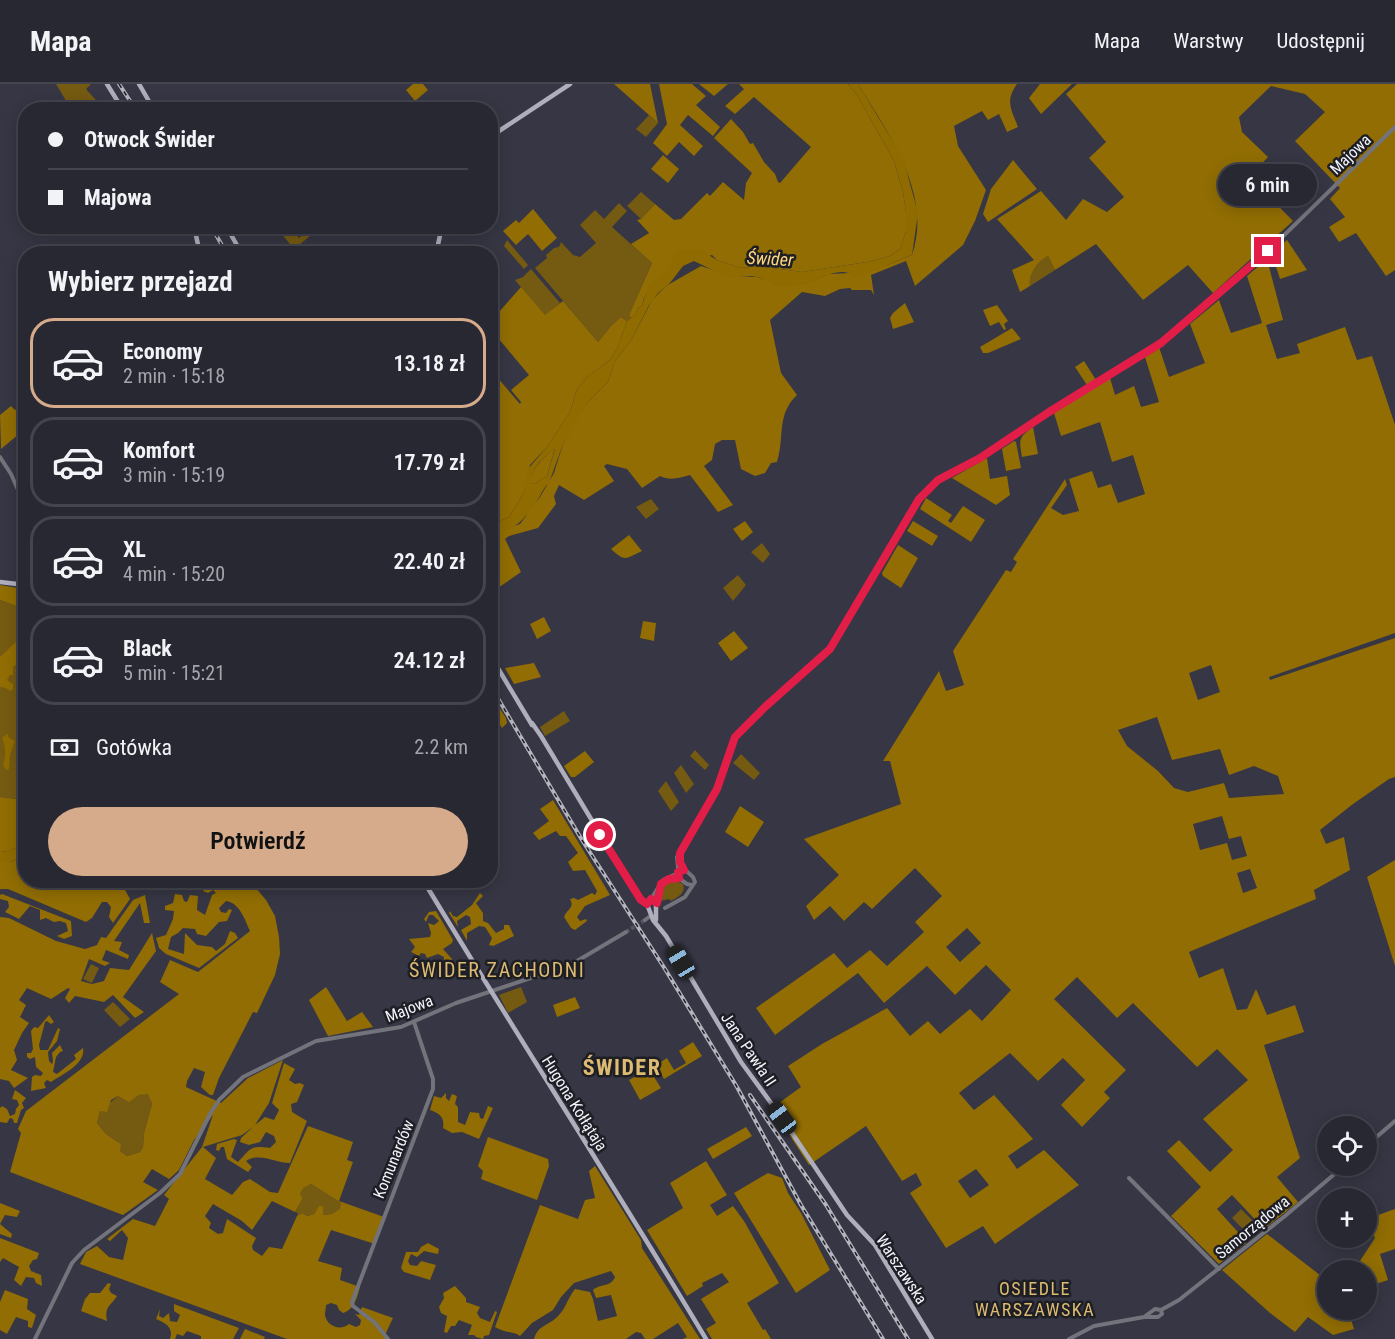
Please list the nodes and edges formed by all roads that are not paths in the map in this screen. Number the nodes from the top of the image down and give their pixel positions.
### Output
1 (107, 84) edge
2 (139, 84) edge
3 (570, 84) edge
4 (118, 102) edge
5 (149, 102) edge
6 (1395, 127) edge
7 (498, 132) edge
8 (0, 457) edge
9 (18, 490) edge
10 (0, 582) edge
11 (18, 584) edge
12 (498, 668) edge
13 (680, 852) junction
14 (684, 870) junction
15 (678, 872) junction
16 (679, 878) junction
17 (686, 883) junction
18 (661, 885) junction
19 (692, 885) junction
20 (428, 888) edge
21 (680, 900) junction
22 (651, 904) junction
23 (665, 908) dead end
24 (626, 932) tunnel mouth
25 (490, 992) junction
26 (414, 1022) junction
27 (1395, 1121) edge
28 (1377, 1137) edge
29 (1332, 1176) edge
30 (1129, 1178) dead end
31 (847, 1215) joint
32 (1219, 1269) junction
33 (35, 1339) edge
34 (388, 1339) edge
35 (706, 1339) edge
36 (932, 1339) edge
37 (1069, 1339) edge

1 - 4 main road
2 - 5 main road
3 - 7 main road
6 - 13 street, Majowa
8 - 9 street
10 - 11 main road
12 - 22 main road
13 - 14 street
13 - 15 street
14 - 15 street
14 - 19 street
15 - 16 street
15 - 18 street
16 - 17 street
16 - 18 street
17 - 19 street
17 - 21 street
18 - 22 street
19 - 21 street
20 - 25 main road, Hugona Kołłątaja
21 - 23 street
22 - 31 main road, Jana Pawła II
24 - 25 street, Majowa
25 - 26 street, Majowa
25 - 35 main road, Hugona Kołłątaja
26 - 33 street, Majowa
26 - 34 street, Komunardów
27 - 28 street
29 - 32 street, Samorządowa
30 - 32 street
31 - 36 main road, Warszawska
32 - 37 street, Samorządowa

